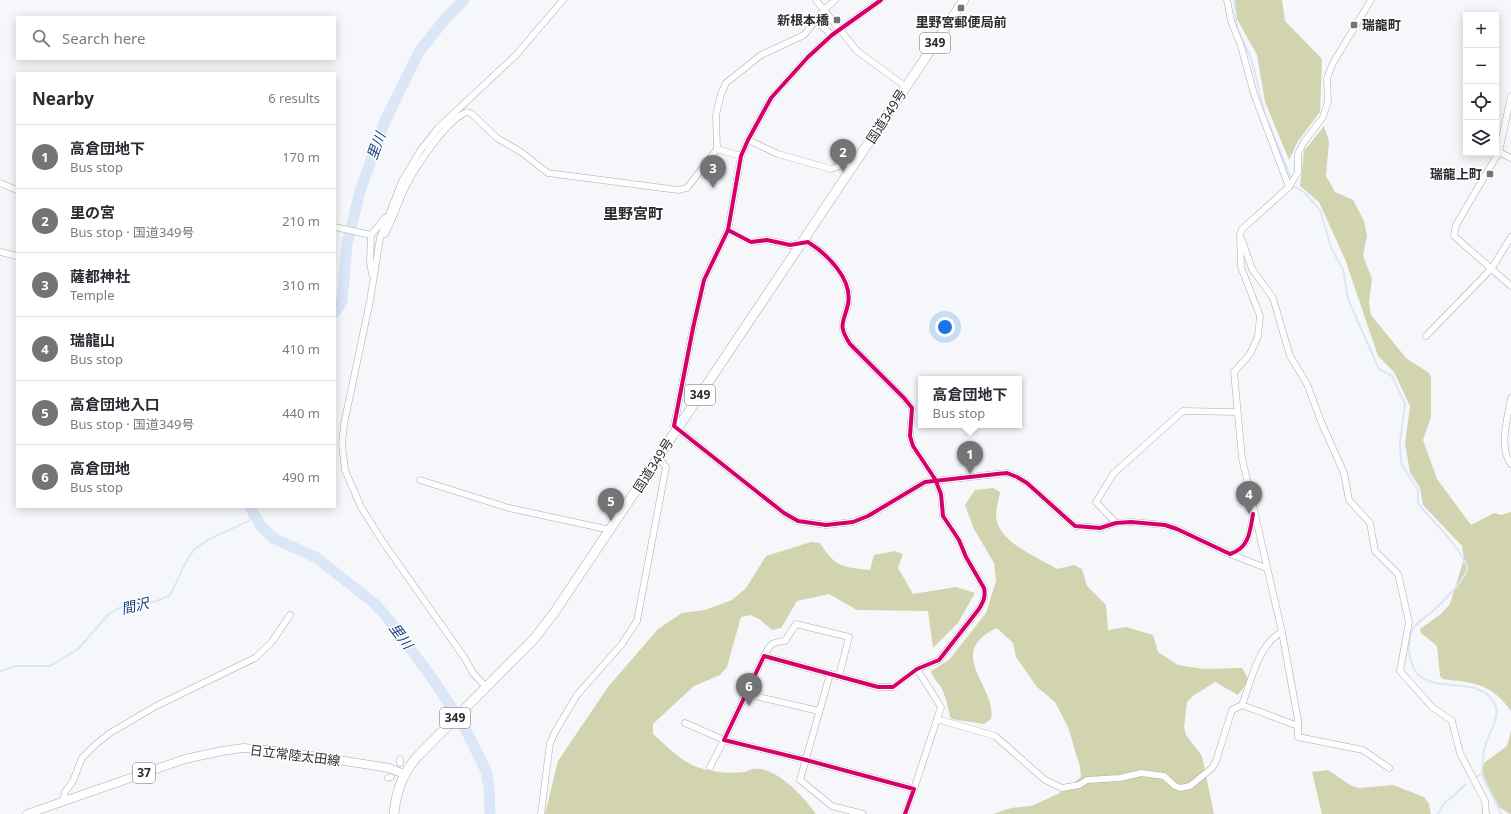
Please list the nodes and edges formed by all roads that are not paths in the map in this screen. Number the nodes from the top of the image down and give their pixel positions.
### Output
1 (563, 0) edge
2 (816, 0) edge
3 (835, 0) edge
4 (881, 0) edge
5 (964, 0) edge
6 (1228, 0) edge
7 (1371, 0) edge
8 (824, 10) junction
9 (816, 21) junction
10 (839, 30) junction
11 (832, 34) junction
12 (905, 86) junction
13 (1511, 96) edge
14 (461, 115) junction
15 (440, 125) junction
16 (748, 140) junction
17 (717, 149) junction
18 (1499, 152) joint
19 (741, 156) junction
20 (1497, 156) edge
21 (1511, 158) edge
22 (857, 160) junction
23 (0, 183) edge
24 (1289, 187) junction
25 (16, 190) edge
26 (388, 215) junction
27 (336, 228) edge
28 (728, 230) junction
29 (369, 234) junction
30 (1240, 235) junction
31 (1511, 237) edge
32 (380, 241) junction
33 (801, 242) junction
34 (0, 252) edge
35 (16, 256) edge
36 (1492, 268) junction
37 (373, 279) junction
38 (1511, 286) edge
39 (1426, 336) dead end
40 (1511, 398) edge
41 (1236, 412) junction
42 (677, 429) junction
43 (658, 457) junction
44 (1511, 464) edge
45 (936, 479) junction
46 (420, 480) dead end
47 (1253, 514) junction
48 (1116, 523) junction
49 (609, 531) junction
50 (1230, 554) junction
51 (1266, 568) junction
52 (290, 615) dead end
53 (1282, 632) junction
54 (764, 656) junction
55 (917, 669) junction
56 (830, 674) junction
57 (839, 676) junction
58 (484, 690) junction
59 (746, 694) junction
60 (1242, 706) junction
61 (819, 711) junction
62 (937, 719) junction
63 (685, 723) dead end
64 (1298, 726) junction
65 (724, 740) junction
66 (806, 760) junction
67 (710, 767) dead end
68 (1389, 768) dead end
69 (404, 774) junction
70 (914, 789) junction
71 (63, 801) junction
72 (31, 813) edge
73 (394, 814) edge
74 (541, 814) edge
75 (863, 814) edge
76 (905, 814) edge
77 (1486, 814) edge

1 - 15 street
2 - 8 street
3 - 8 street
4 - 10 street
5 - 12 highway, 国道349号 / 349
6 - 24 street
7 - 24 street
8 - 9 street
8 - 10 street
9 - 11 street
9 - 17 street
10 - 11 street
10 - 12 street
11 - 16 street
12 - 22 highway, 国道349号 / 349
13 - 18 street
14 - 15 street
14 - 17 street
14 - 32 street
15 - 26 street
16 - 19 street
16 - 22 street
17 - 19 street
18 - 21 street
19 - 28 street
20 - 36 street
22 - 33 highway, 国道349号 / 349
23 - 25 street
24 - 30 street
26 - 29 street
26 - 32 street
27 - 29 street
28 - 33 street
28 - 42 street
29 - 37 street
30 - 41 street
30 - 77 street
31 - 36 street
32 - 37 street
33 - 42 highway, 国道349号 / 349
33 - 45 street
34 - 35 street
36 - 38 street
36 - 39 street
37 - 58 street
40 - 44 street
41 - 47 street
41 - 48 street
42 - 43 highway, 国道349号 / 349
42 - 45 street
43 - 49 highway, 国道349号 / 349
43 - 74 street
45 - 48 street
45 - 55 street
46 - 49 street
47 - 50 street
47 - 51 street
48 - 50 street
49 - 58 highway, 国道349号 / 349
50 - 51 street
51 - 53 street
52 - 71 street
53 - 60 street
53 - 64 street
54 - 56 street
54 - 57 street
54 - 59 street
55 - 57 street
55 - 62 street
56 - 57 street
56 - 61 street
58 - 69 highway, 国道349号 / 349
59 - 61 street
59 - 65 street
60 - 62 street
60 - 64 street
61 - 66 street
62 - 70 street
63 - 65 street
64 - 68 street
65 - 66 street
65 - 67 street
66 - 70 street
66 - 75 street
69 - 71 main road, 日立常陸太田線 / 37
69 - 73 highway, 国道349号 / 349
70 - 76 street
71 - 72 main road, 日立常陸太田線 / 37

